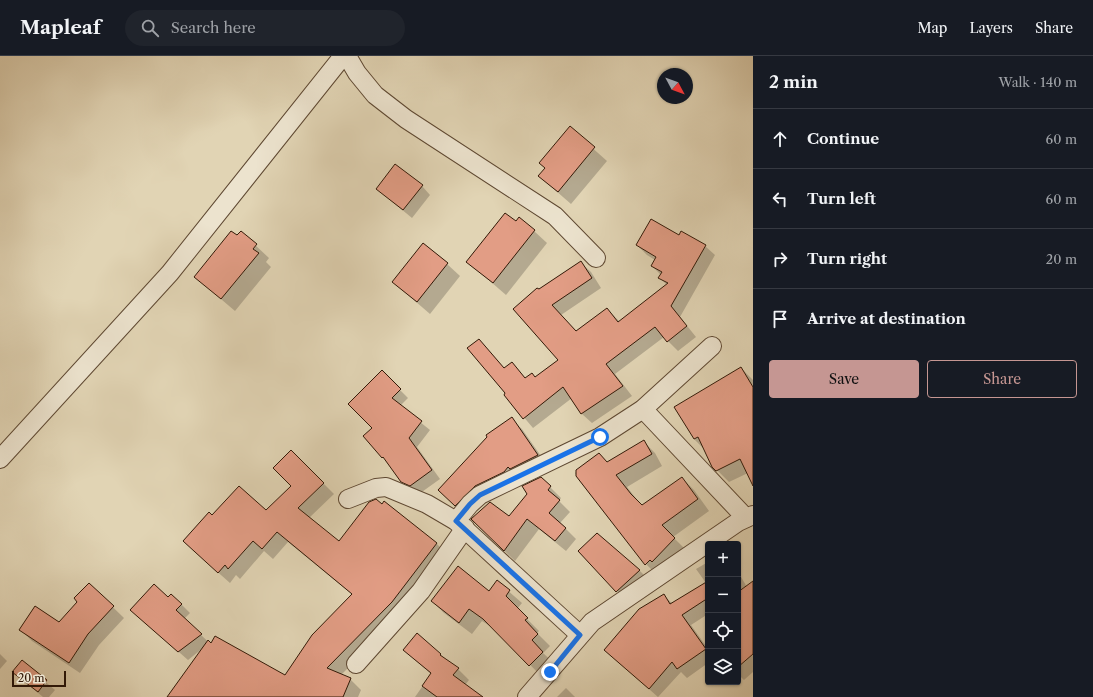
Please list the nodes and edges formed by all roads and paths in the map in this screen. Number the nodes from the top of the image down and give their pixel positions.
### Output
1 (343, 56) edge
2 (347, 56) edge
3 (596, 258) dead end
4 (712, 346) dead end
5 (643, 409) junction
6 (0, 459) edge
7 (348, 500) dead end
8 (749, 517) edge
9 (461, 524) junction
10 (580, 635) junction
11 (356, 664) dead end
12 (527, 697) edge

1 - 6 street
2 - 3 street
4 - 5 street
5 - 8 street
5 - 9 street
7 - 9 street
8 - 10 street
9 - 10 street
9 - 11 street
10 - 12 street

